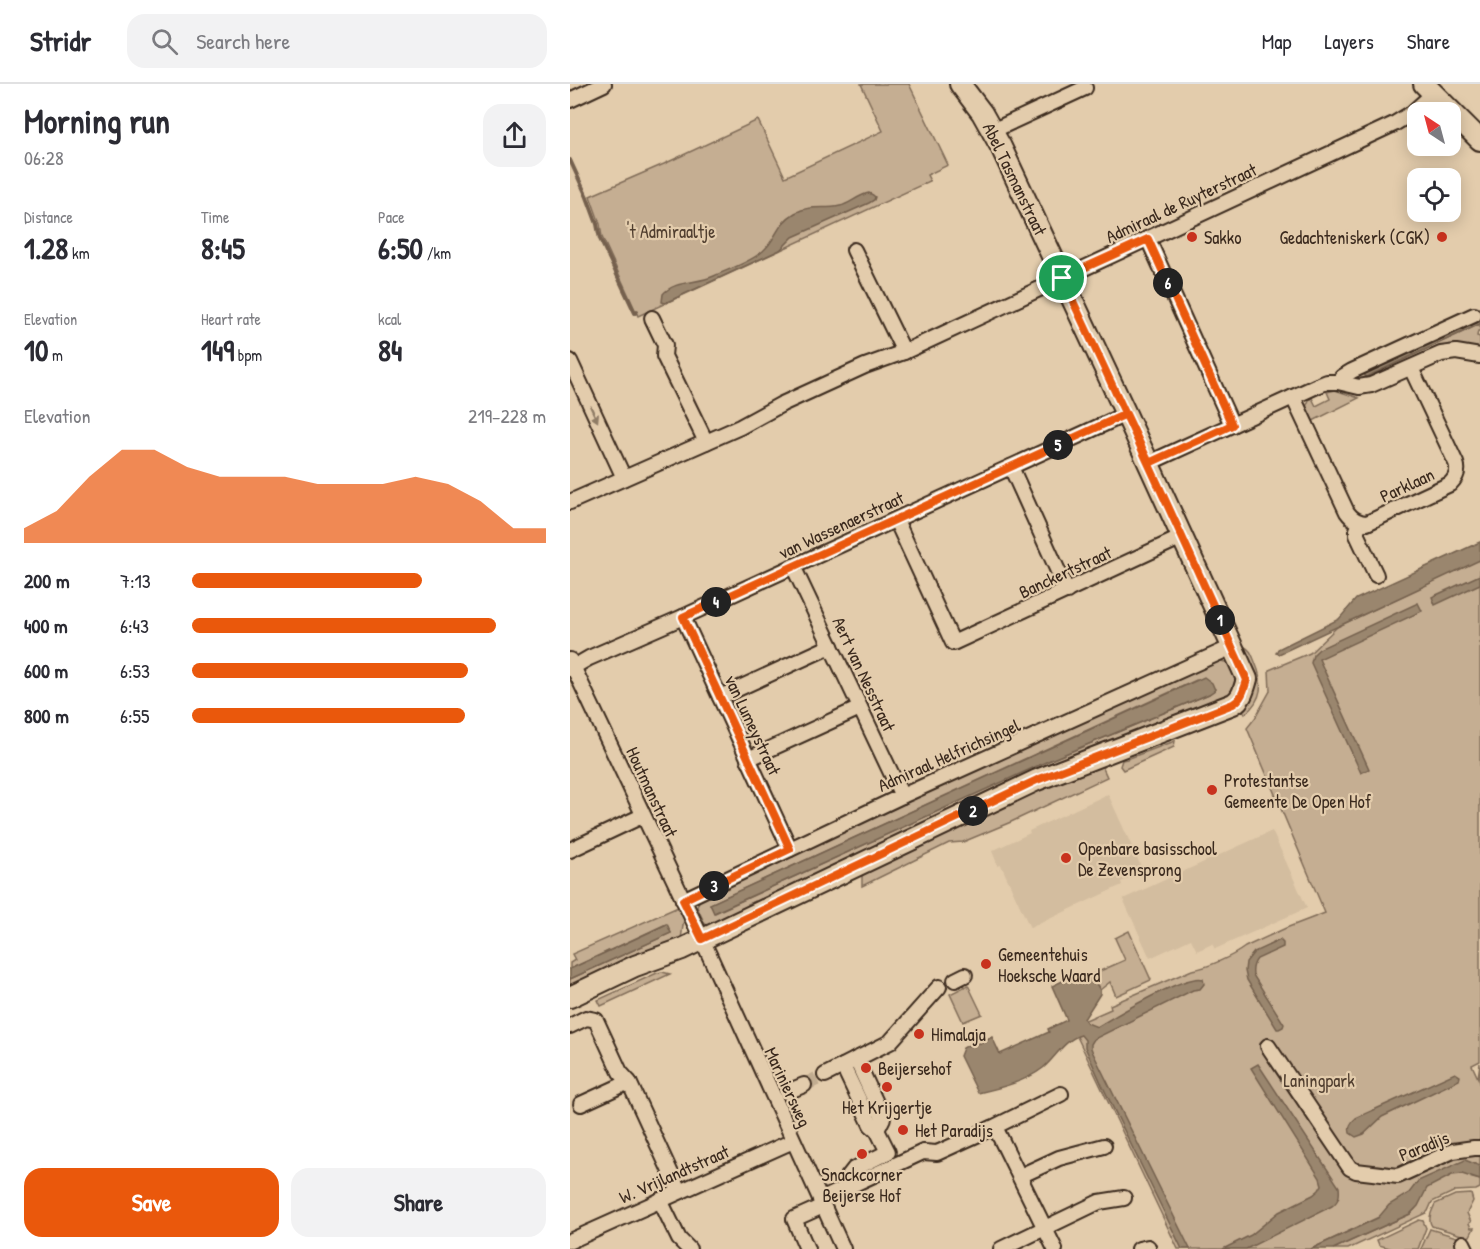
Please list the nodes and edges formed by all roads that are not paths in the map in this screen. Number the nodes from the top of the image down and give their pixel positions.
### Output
1 (604, 84) edge
2 (960, 84) edge
3 (1085, 88) dead end
4 (1429, 88) edge
5 (570, 100) edge
6 (992, 131) junction
7 (1480, 140) edge
8 (1148, 239) junction
9 (854, 250) dead end
10 (1062, 278) junction
11 (1474, 315) dead end
12 (652, 318) dead end
13 (904, 352) junction
14 (1475, 355) edge
15 (570, 361) edge
16 (1411, 368) junction
17 (1338, 382) junction
18 (1293, 397) junction
19 (1126, 414) junction
20 (1232, 425) junction
21 (706, 442) junction
22 (1149, 463) junction
23 (1011, 467) junction
24 (624, 478) junction
25 (570, 502) edge
26 (896, 520) junction
27 (1360, 523) junction
28 (1182, 537) junction
29 (793, 566) junction
30 (1376, 575) dead end
31 (1067, 591) junction
32 (683, 617) junction
33 (831, 646) junction
34 (1232, 647) junction
35 (571, 665) edge
36 (720, 697) junction
37 (860, 708) junction
38 (748, 759) junction
39 (902, 796) junction
40 (642, 816) junction
41 (790, 849) junction
42 (570, 850) edge
43 (683, 900) junction
44 (702, 939) junction
45 (939, 987) dead end
46 (570, 997) edge
47 (570, 1026) edge
48 (1268, 1046) dead end
49 (850, 1063) junction
50 (825, 1075) tunnel mouth
51 (629, 1082) junction
52 (804, 1085) tunnel mouth
53 (787, 1092) dead end
54 (1061, 1094) dead end
55 (581, 1104) dead end
56 (992, 1128) junction
57 (793, 1141) junction
58 (1104, 1146) dead end
59 (1480, 1148) edge
60 (1020, 1176) junction
61 (846, 1178) dead end
62 (679, 1191) junction
63 (1124, 1198) dead end
64 (660, 1200) junction
65 (822, 1203) junction
66 (1044, 1228) junction
67 (571, 1237) edge
68 (689, 1249) edge
69 (807, 1249) edge
70 (843, 1249) edge
71 (1001, 1249) edge
72 (1054, 1249) edge

1 - 5 street
2 - 6 street, Abel Tasmanstraat
3 - 6 street
4 - 7 street
4 - 8 street, Admiraal de Ruyterstraat
6 - 10 street, Abel Tasmanstraat
8 - 10 street, Admiraal de Ruyterstraat
8 - 20 street
9 - 13 street
10 - 13 street, Admiraal de Ruyterstraat
10 - 19 street, Abel Tasmanstraat
11 - 17 street
12 - 21 street
13 - 21 street, Admiraal de Ruyterstraat
14 - 16 street
15 -> 24 street
16 - 17 street
16 - 27 street, Parklaan
17 - 18 street
18 - 20 street
18 - 27 street
19 - 22 street, Abel Tasmanstraat
19 - 23 street, van Wassenaerstraat
20 - 22 street
21 - 24 street, Admiraal de Ruyterstraat
22 - 28 street, Abel Tasmanstraat
23 - 26 street, van Wassenaerstraat
23 - 31 street
24 - 25 street, Admiraal de Ruyterstraat
26 - 29 street, van Wassenaerstraat
26 - 31 street, Banckertstraat
27 - 30 street
28 - 31 street, Banckertstraat
28 - 34 street, Abel Tasmanstraat
29 - 32 street, van Wassenaerstraat
29 - 33 street, Aert van Nesstraat
32 - 35 street, van Wassenaerstraat
32 - 36 street, van Lumeystraat
33 - 36 street
33 - 37 street, Aert van Nesstraat
34 - 39 street, Admiraal Helfrichsingel
34 - 44 street, Abel Tasmanstraat
35 - 40 street, Houtmanstraat
36 - 38 street, van Lumeystraat
37 - 38 street
37 - 39 street, Aert van Nesstraat
38 - 41 street, van Lumeystraat
39 - 41 street, Admiraal Helfrichsingel
40 - 42 street
40 - 43 street, Houtmanstraat
41 - 43 street, Admiraal Helfrichsingel
43 - 44 street, Houtmanstraat
44 - 46 street
44 - 57 street, Mariniersweg
45 - 49 street
47 - 51 street
48 - 59 street, Paradijs
49 - 50 street
49 - 61 street
51 - 55 street
51 - 62 street
52 - 53 street
54 - 56 street
56 - 60 street
56 - 65 street
57 - 62 street, W. Vrijlandtstraat
57 - 65 street, Mariniersweg
58 - 60 street
60 - 66 street
62 - 64 street, W. Vrijlandtstraat
63 - 66 street
64 - 67 street, W. Vrijlandtstraat
64 - 68 street
65 - 69 street
65 - 70 street, Mariniersweg
66 - 71 street
66 - 72 street

